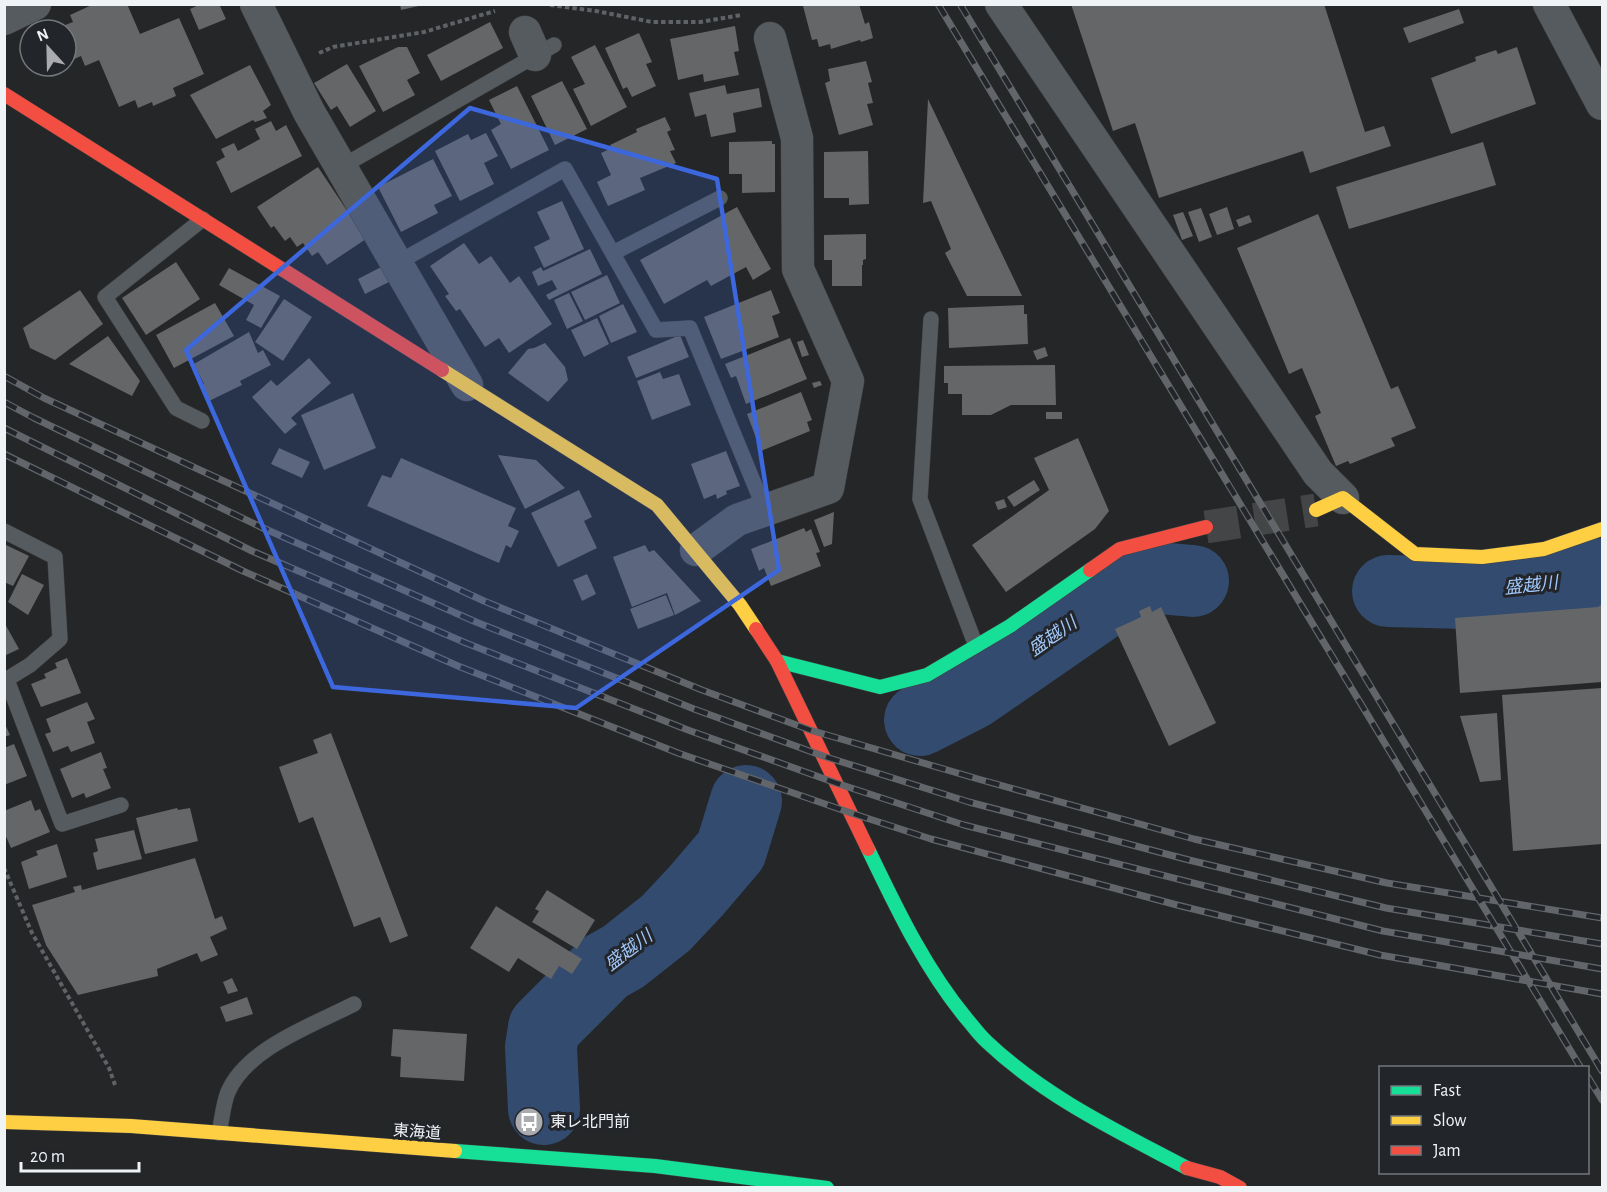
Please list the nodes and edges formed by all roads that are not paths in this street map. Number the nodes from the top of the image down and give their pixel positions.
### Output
1 (35, 4) edge
2 (256, 4) edge
3 (1001, 4) edge
4 (1549, 4) edge
5 (4, 20) edge
6 (770, 38) road end
7 (538, 44) dead end
8 (4, 94) edge
9 (1602, 104) edge
10 (341, 167) junction
11 (720, 198) dead end
12 (203, 219) junction
13 (613, 253) junction
14 (397, 263) junction
15 (931, 319) dead end
16 (467, 385) junction
17 (202, 421) dead end
18 (1330, 504) joint
19 (765, 510) junction
20 (1206, 527) tunnel mouth
21 (1602, 529) edge
22 (4, 531) edge
23 (696, 550) junction
24 (976, 646) junction
25 (777, 661) junction
26 (6, 681) edge
27 (121, 805) dead end
28 (354, 1004) dead end
29 (4, 1122) edge
30 (219, 1133) junction
31 (1186, 1168) junction
32 (827, 1188) edge
33 (1198, 1188) edge
34 (1210, 1188) edge
35 (1240, 1188) edge

1 - 5 street
2 - 10 street
3 - 18 street
4 - 9 street
6 - 19 street
7 - 10 lane
8 - 12 main road
10 - 14 street
11 - 13 lane
12 - 16 main road
12 - 17 lane
13 - 14 lane
13 - 19 lane
14 - 16 street
15 - 24 lane
16 - 23 main road
18 - 21 main road
19 - 23 street
20 - 24 main road
22 - 26 lane
23 - 25 main road
24 - 25 main road
25 - 31 main road
26 - 27 lane
28 - 30 lane
29 - 30 main road, 東海道
30 - 32 main road, 東海道
31 - 33 main road
31 - 34 main road
31 - 35 main road

